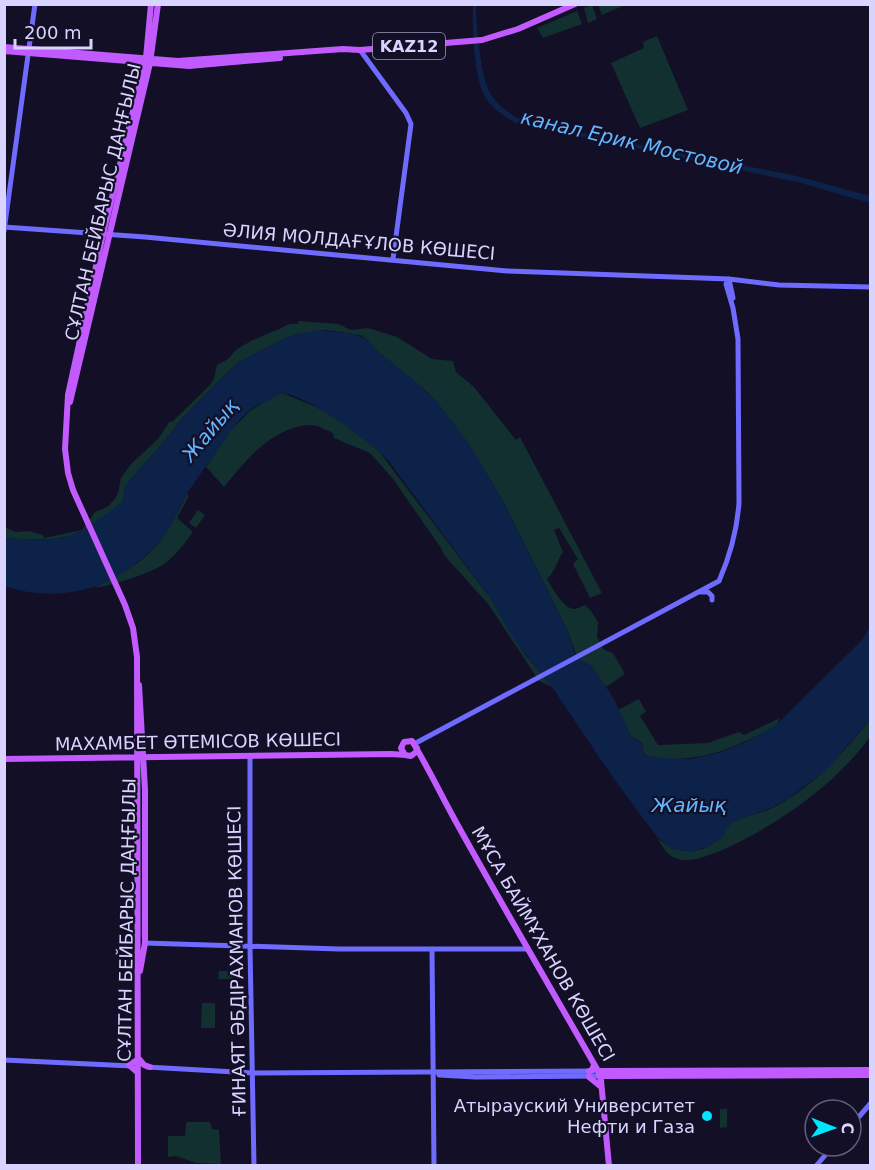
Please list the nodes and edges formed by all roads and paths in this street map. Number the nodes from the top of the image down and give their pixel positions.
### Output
1 (35, 4) edge
2 (151, 4) edge
3 (158, 4) edge
4 (575, 4) edge
5 (4, 49) edge
6 (360, 50) junction
7 (30, 51) junction
8 (148, 61) junction
9 (5, 228) edge
10 (106, 235) junction
11 (393, 259) junction
12 (712, 280) junction
13 (727, 282) junction
14 (747, 282) junction
15 (870, 287) edge
16 (730, 293) junction
17 (698, 592) junction
18 (712, 600) dead end
19 (415, 746) junction
20 (402, 747) junction
21 (391, 754) junction
22 (250, 756) junction
23 (409, 756) junction
24 (141, 758) junction
25 (4, 759) edge
26 (425, 764) junction
27 (250, 947) junction
28 (142, 948) junction
29 (528, 949) junction
30 (432, 950) junction
31 (4, 1060) edge
32 (432, 1064) junction
33 (129, 1065) joint
34 (138, 1066) junction
35 (150, 1067) joint
36 (596, 1069) junction
37 (870, 1070) edge
38 (253, 1073) junction
39 (429, 1073) junction
40 (445, 1074) junction
41 (589, 1074) junction
42 (611, 1074) junction
43 (870, 1075) edge
44 (432, 1089) junction
45 (601, 1089) junction
46 (139, 1166) edge
47 (254, 1166) edge
48 (434, 1166) edge
49 (609, 1166) edge

1 - 7 main road
2 - 8 main road, СҰЛТАН БЕЙБАРЫС ДАҢҒЫЛЫ
3 - 8 main road, СҰЛТАН БЕЙБАРЫС ДАҢҒЫЛЫ
4 - 6 main road, KAZ12
5 - 7 main road, KAZ12
6 - 8 main road, KAZ12
6 - 11 main road
7 - 8 main road, KAZ12
7 - 9 main road
8 - 10 main road, СҰЛТАН БЕЙБАРЫС ДАҢҒЫЛЫ
9 - 10 main road, ӘЛИЯ МОЛДАҒҰЛОВ КӨШЕСІ
10 - 11 main road, ӘЛИЯ МОЛДАҒҰЛОВ КӨШЕСІ
10 - 24 main road, СҰЛТАН БЕЙБАРЫС ДАҢҒЫЛЫ
11 - 12 main road, ӘЛИЯ МОЛДАҒҰЛОВ КӨШЕСІ
12 - 13 main road, ӘЛИЯ МОЛДАҒҰЛОВ КӨШЕСІ
12 - 13 main road, ӘЛИЯ МОЛДАҒҰЛОВ КӨШЕСІ
13 - 14 main road, ӘЛИЯ МОЛДАҒҰЛОВ КӨШЕСІ
13 - 16 main road
13 - 16 main road
14 - 15 main road, ӘЛИЯ МОЛДАҒҰЛОВ КӨШЕСІ
14 - 16 main road
16 - 17 main road
17 - 18 main road
17 - 19 main road
19 - 20 main road
19 - 23 main road
19 - 26 main road, МҰСА БАЙМҰХАНОВ КӨШЕСІ
20 - 21 main road
20 - 23 main road
21 - 22 main road, МАХАМБЕТ ӨТЕМІСОВ КӨШЕСІ
21 - 23 main road, МАХАМБЕТ ӨТЕМІСОВ КӨШЕСІ
22 - 24 main road, МАХАМБЕТ ӨТЕМІСОВ КӨШЕСІ
22 - 27 main road, ҒИНАЯТ ӘБДІРАХМАНОВ КӨШЕСІ
23 - 26 main road
24 - 25 main road, МАХАМБЕТ ӨТЕМІСОВ КӨШЕСІ
24 - 28 main road, СҰЛТАН БЕЙБАРЫС ДАҢҒЫЛЫ
24 - 28 main road, СҰЛТАН БЕЙБАРЫС ДАҢҒЫЛЫ
26 - 29 main road, МҰСА БАЙМҰХАНОВ КӨШЕСІ
27 - 28 main road
27 - 30 main road
27 - 38 main road, ҒИНАЯТ ӘБДІРАХМАНОВ КӨШЕСІ
28 - 34 main road, СҰЛТАН БЕЙБАРЫС ДАҢҒЫЛЫ
29 - 30 main road
29 - 36 main road, МҰСА БАЙМҰХАНОВ КӨШЕСІ
30 - 32 main road
31 - 33 main road
32 - 39 main road
32 - 40 main road
33 - 34 main road
34 - 35 main road
34 - 46 main road, СҰЛТАН БЕЙБАРЫС ДАҢҒЫЛЫ
35 - 38 main road
36 - 41 main road
36 - 41 main road
36 - 42 main road
36 - 42 main road
36 - 45 main road, МҰСА БАЙМҰХАНОВ КӨШЕСІ
37 - 42 main road
38 - 39 main road
38 - 47 main road, ҒИНАЯТ ӘБДІРАХМАНОВ КӨШЕСІ
39 - 40 main road
39 - 44 main road
40 - 41 main road
40 - 44 main road
41 - 45 main road
42 - 43 main road
42 - 45 main road
44 - 48 main road
45 - 49 main road, МҰСА БАЙМҰХАНОВ КӨШЕСІ

